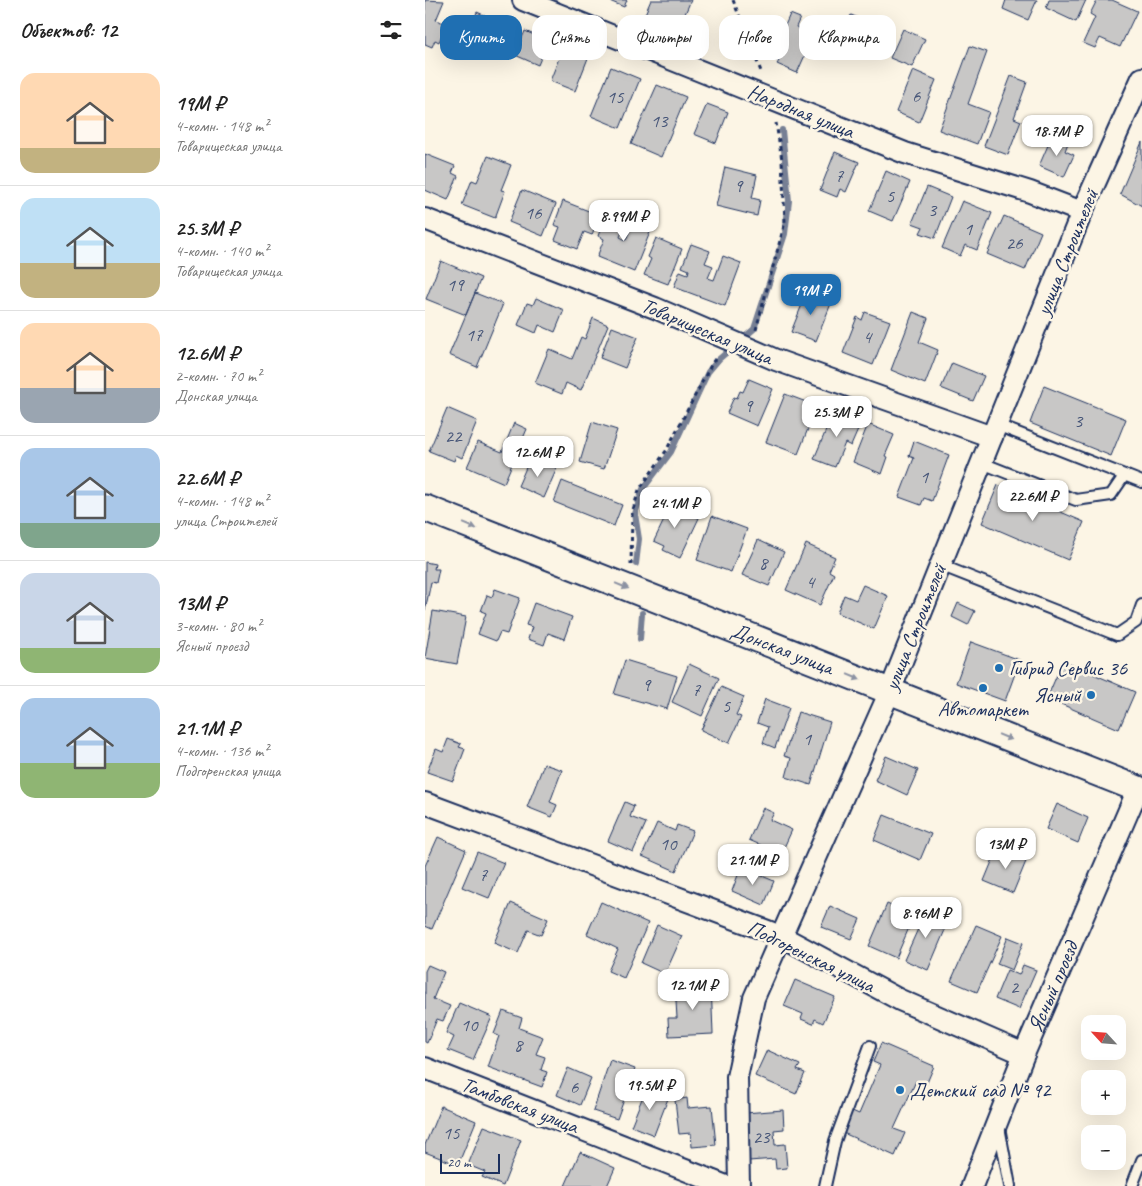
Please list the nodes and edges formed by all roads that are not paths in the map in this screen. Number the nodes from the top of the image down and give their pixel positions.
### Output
1 (523, 0) edge
2 (1142, 78) edge
3 (1082, 212) junction
4 (425, 218) edge
5 (995, 431) junction
6 (983, 463) junction
7 (1124, 476) junction
8 (1142, 482) edge
9 (425, 508) edge
10 (940, 565) junction
11 (1142, 605) edge
12 (890, 692) junction
13 (1141, 787) edge
14 (425, 803) edge
15 (781, 936) junction
16 (871, 1046) dead end
17 (1024, 1054) junction
18 (425, 1068) edge
19 (997, 1118) junction
20 (1142, 1160) edge
21 (726, 1186) edge
22 (739, 1186) edge
23 (825, 1186) edge
24 (972, 1186) edge
25 (1010, 1186) edge
26 (1132, 1186) edge

1 - 3 street, Народная улица
2 - 3 street, улица Строителей
3 - 5 street, улица Строителей
4 - 5 street, Товарищеская улица
5 - 6 street, улица Строителей
5 - 7 lane
6 - 7 lane
6 - 10 street, улица Строителей
7 - 8 lane
9 -> 12 street, Донская улица
10 - 11 lane
10 - 12 street, улица Строителей
12 -> 13 street, Донская улица
12 - 15 street, улица Строителей
13 - 17 street, Ясный проезд
14 - 15 street, Подгоренская улица
15 - 17 street, Подгоренская улица
15 - 22 street, улица Строителей
16 - 23 lane
17 - 19 street, Ясный проезд
18 - 21 street, Тамбовская улица
19 - 24 street, Ясный проезд
19 - 25 lane
20 - 26 lane

